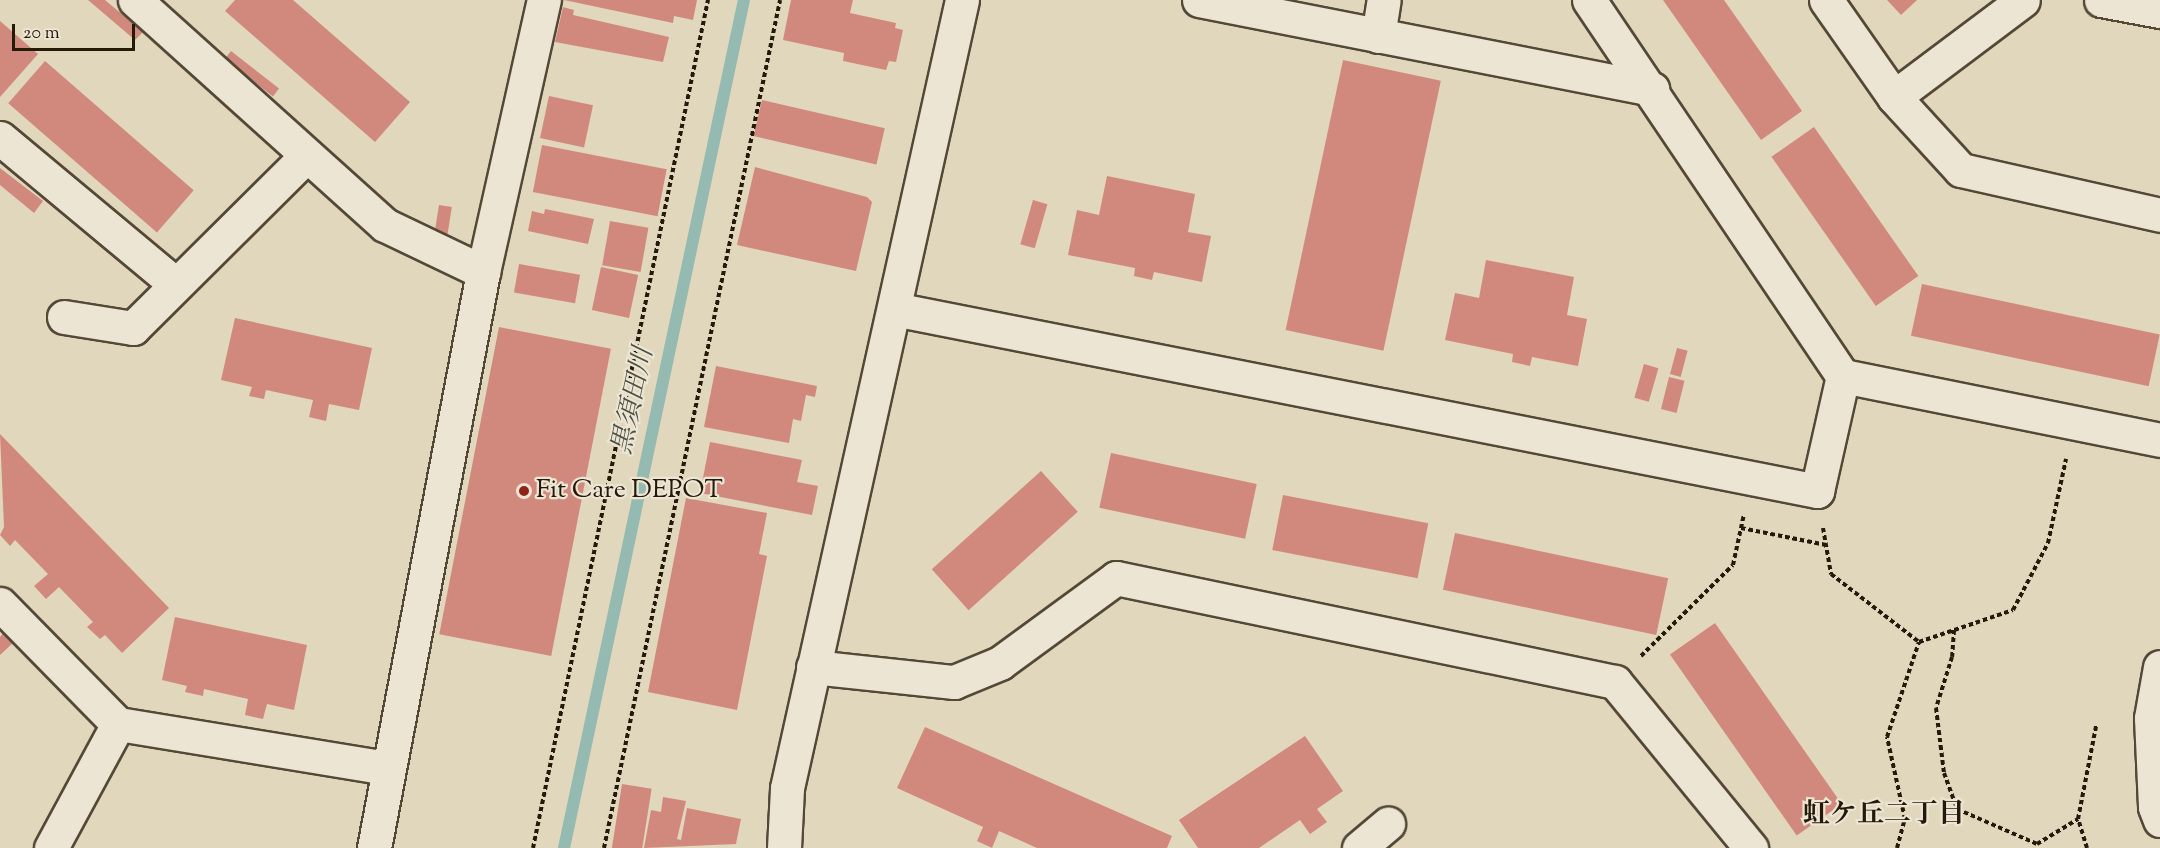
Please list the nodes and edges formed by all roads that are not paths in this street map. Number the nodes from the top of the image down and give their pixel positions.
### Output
1 (135, 0) edge
2 (544, 0) edge
3 (962, 0) edge
4 (1199, 0) edge
5 (1384, 0) edge
6 (1589, 0) edge
7 (1826, 0) edge
8 (2023, 0) edge
9 (2101, 0) edge
10 (2160, 10) edge
11 (1378, 36) junction
12 (1652, 89) junction
13 (1894, 97) junction
14 (0, 138) edge
15 (307, 155) junction
16 (2160, 214) edge
17 (483, 272) junction
18 (174, 283) junction
19 (894, 309) junction
20 (64, 317) dead end
21 (1843, 376) junction
22 (2160, 440) edge
23 (0, 604) edge
24 (813, 667) junction
25 (2160, 667) edge
26 (118, 724) junction
27 (387, 768) junction
28 (2160, 820) edge
29 (1388, 824) dead end
30 (51, 848) edge
31 (374, 848) edge
32 (784, 848) edge
33 (1359, 848) edge
34 (1751, 848) edge

1 - 15 street
2 - 17 street
3 - 19 street
4 - 11 street
5 - 11 street
6 - 12 street
7 - 13 street
8 - 13 street
9 - 10 street
11 - 12 street
12 - 21 street
13 - 16 street
14 - 18 street
15 - 17 street
15 - 18 street
17 - 27 street
18 - 20 street
19 - 21 street
19 - 24 street
21 - 22 street
23 - 26 street
24 - 32 street
24 - 34 street
25 - 28 street
26 - 27 street
26 - 30 street
27 - 31 street
29 - 33 street

